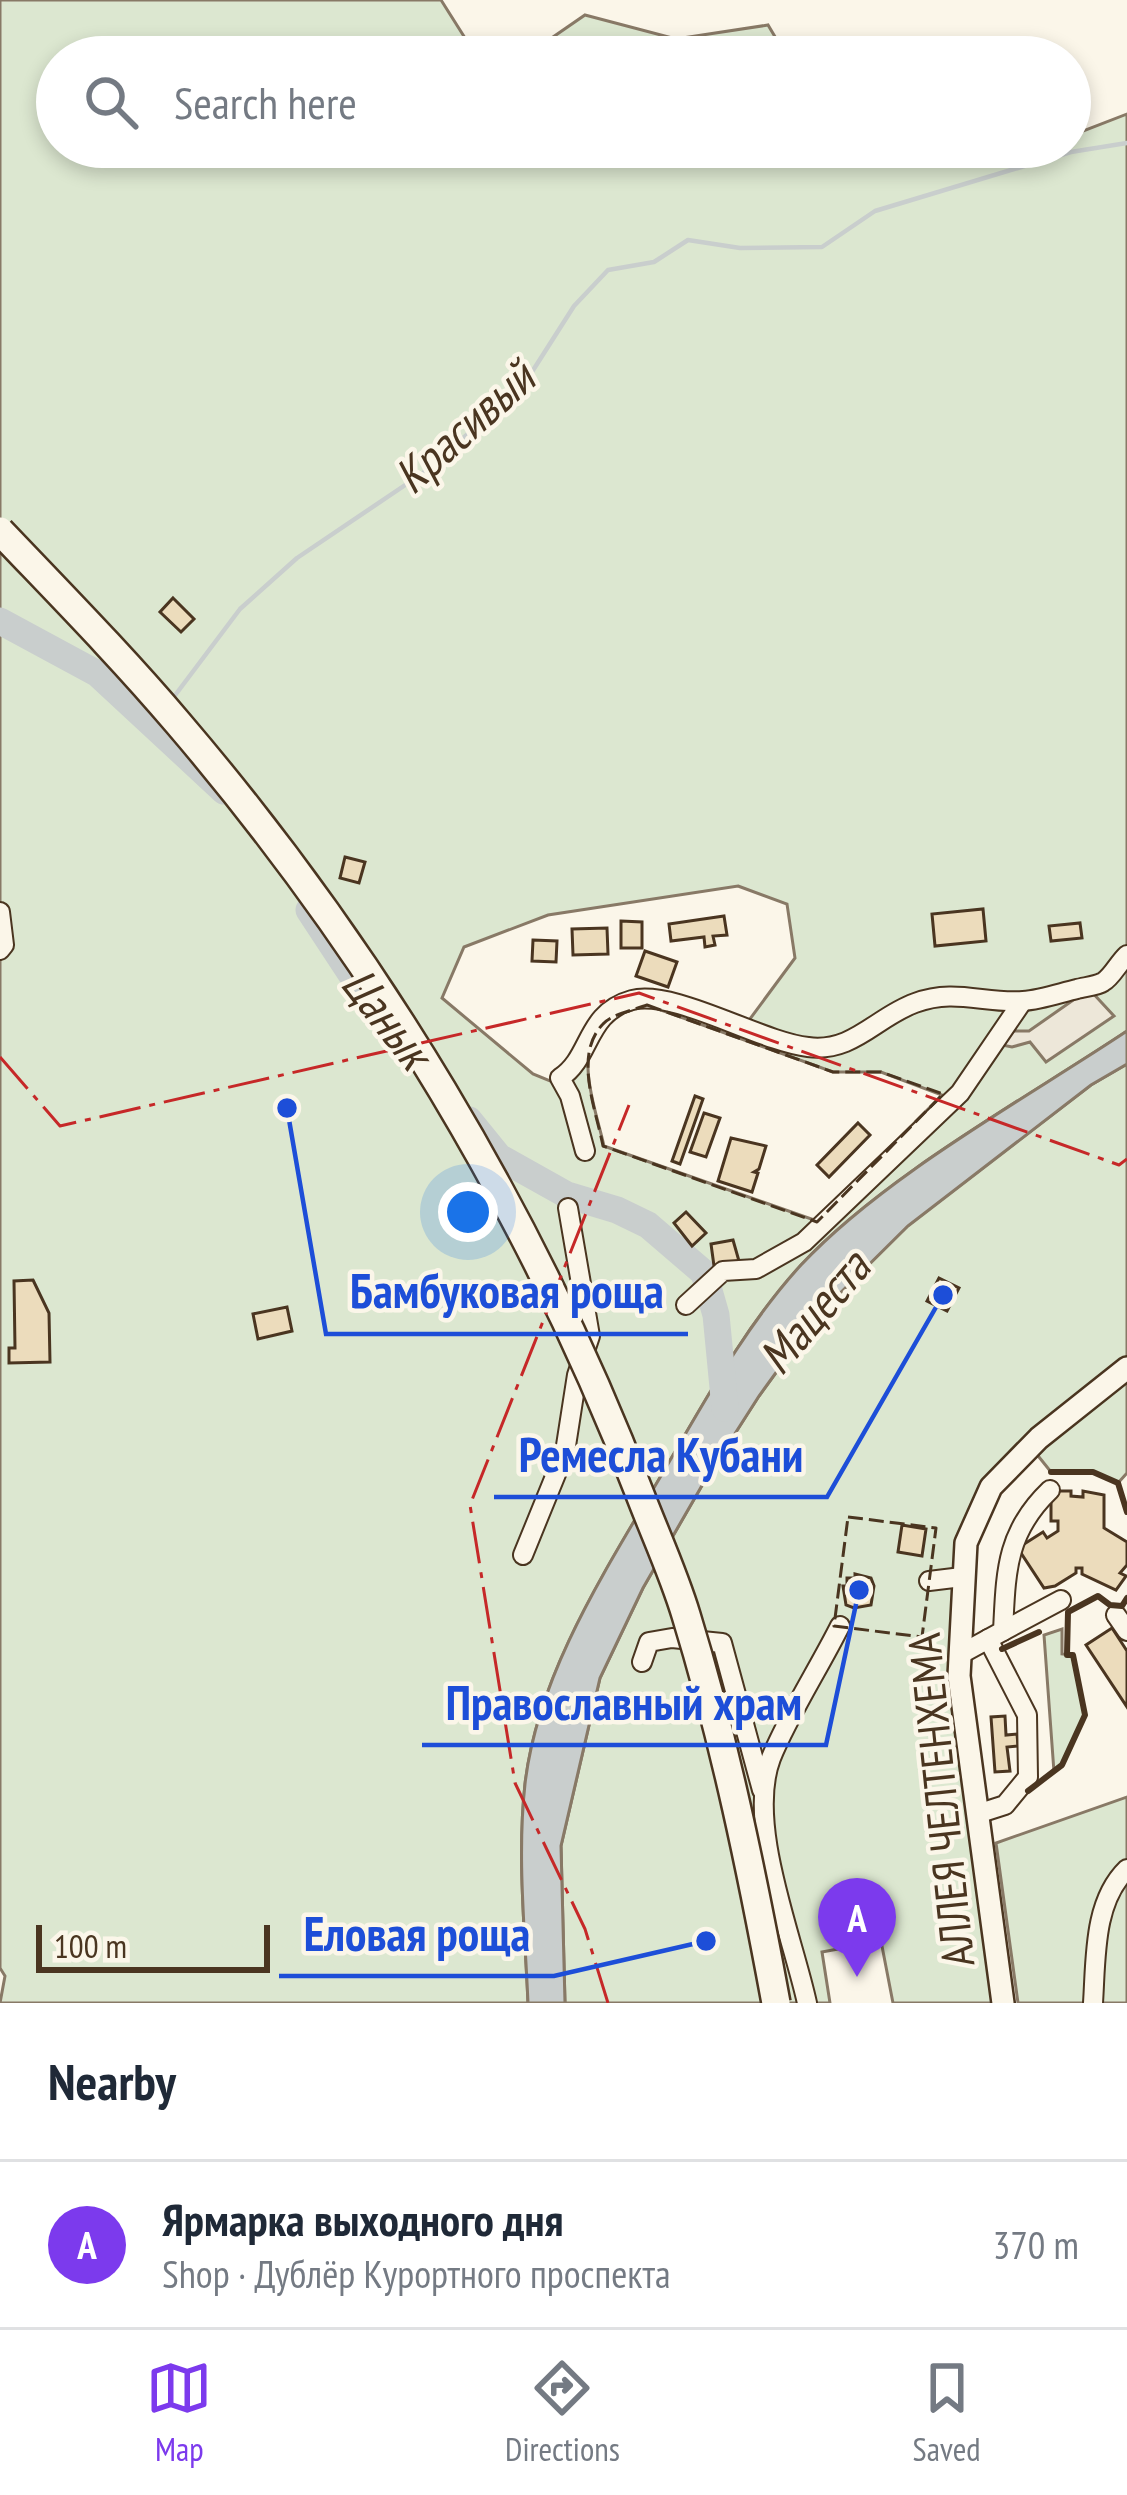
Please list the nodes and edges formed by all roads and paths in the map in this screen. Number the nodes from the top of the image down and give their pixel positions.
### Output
1 (0, 531) edge
2 (0, 912) edge
3 (0, 950) edge
4 (1127, 955) edge
5 (1022, 1002) junction
6 (585, 1150) dead end
7 (568, 1208) dead end
8 (686, 1305) dead end
9 (1127, 1368) edge
10 (1050, 1490) dead end
11 (523, 1555) dead end
12 (962, 1576) junction
13 (929, 1581) dead end
14 (1060, 1600) dead end
15 (840, 1626) dead end
16 (995, 1635) junction
17 (959, 1655) junction
18 (641, 1662) dead end
19 (763, 1795) junction
20 (977, 1814) junction
21 (1127, 1869) edge
22 (776, 2003) edge
23 (807, 2003) edge
24 (1003, 2003) edge
25 (1093, 2003) edge

1 - 22 highway, bridge
2 - 3 street
4 - 5 street
5 - 6 street
5 - 8 street
7 - 11 street
9 - 12 main road, АЛЛЕЯ ЧЕЛТЕНХЕМА
10 - 16 street
12 - 13 street
12 - 17 main road, АЛЛЕЯ ЧЕЛТЕНХЕМА
14 - 16 street
15 - 19 street
16 - 17 street
16 - 20 street
17 - 20 main road, АЛЛЕЯ ЧЕЛТЕНХЕМА
18 - 19 street
19 - 23 street
20 - 24 main road, АЛЛЕЯ ЧЕЛТЕНХЕМА
21 - 25 street

